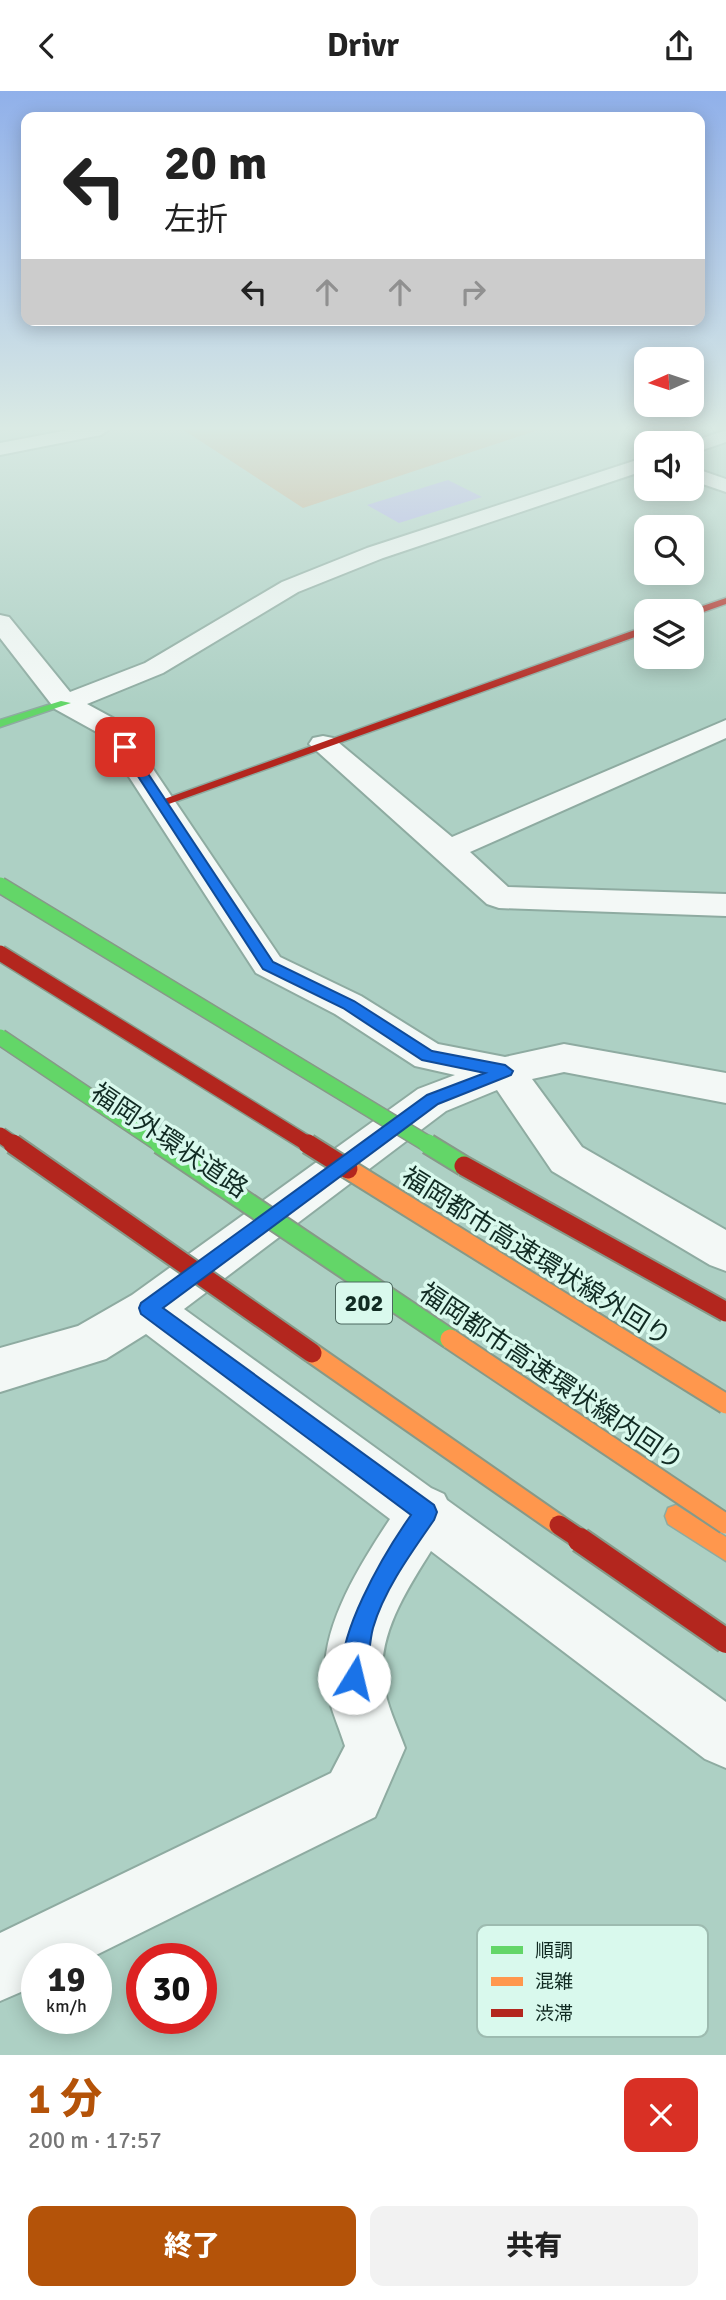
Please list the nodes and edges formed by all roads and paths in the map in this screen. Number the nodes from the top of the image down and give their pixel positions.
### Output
1 (472, 521) edge
2 (726, 601) edge
3 (704, 609) edge
4 (0, 622) edge
5 (634, 633) edge
6 (65, 702) junction
7 (0, 725) edge
8 (726, 729) edge
9 (323, 744) junction
10 (162, 801) junction
11 (449, 850) junction
12 (0, 885) edge
13 (726, 905) edge
14 (0, 946) edge
15 (0, 953) edge
16 (0, 1037) edge
17 (505, 1071) junction
18 (726, 1088) edge
19 (0, 1135) edge
20 (351, 1160) junction
21 (208, 1197) dead end
22 (266, 1235) junction
23 (726, 1252) edge
24 (148, 1308) junction
25 (726, 1312) edge
26 (0, 1370) edge
27 (726, 1396) edge
28 (726, 1404) edge
29 (657, 1503) dead end
30 (426, 1512) junction
31 (726, 1524) edge
32 (726, 1550) edge
33 (726, 1641) edge
34 (726, 1738) edge
35 (0, 1968) edge

1 - 6 street
2 - 3 main road
4 - 6 street
5 - 9 main road
6 - 7 main road
6 - 10 street
8 - 11 street
9 - 10 main road
9 - 11 street
10 - 17 street
11 - 13 street
12 - 25 main road, bridge
14 - 20 main road
15 - 28 main road, 福岡都市高速環状線外回り, bridge
16 - 31 main road, 福岡都市高速環状線内回り, bridge
17 - 18 street
17 - 20 street
17 - 23 street
19 - 33 main road, bridge
20 - 22 street
20 - 27 main road
21 - 22 main road, 福岡外環状道路
22 - 24 street
24 - 26 street
24 - 30 street
29 - 32 main road
30 - 34 street
30 - 35 street

